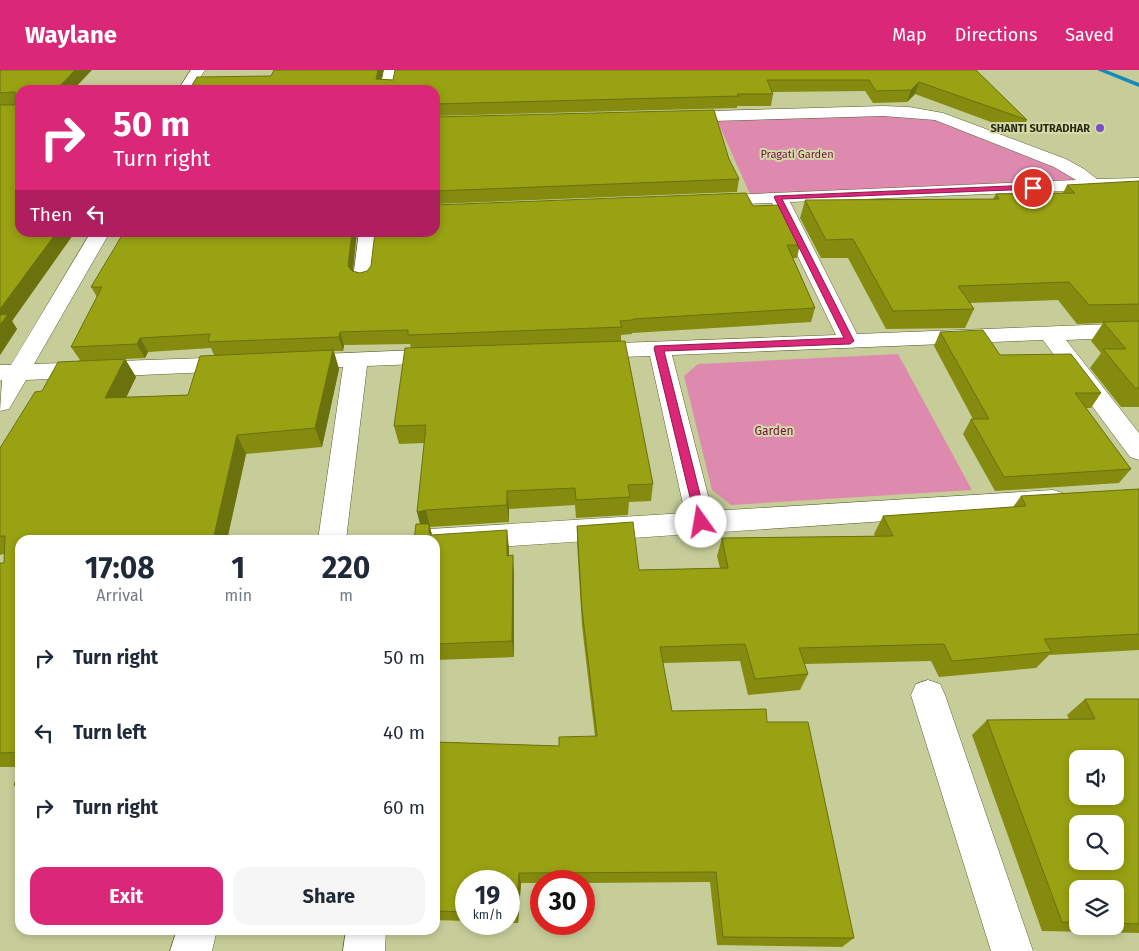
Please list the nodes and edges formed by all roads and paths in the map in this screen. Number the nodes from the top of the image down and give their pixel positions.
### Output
1 (198, 70) edge
2 (391, 70) edge
3 (188, 85) edge
4 (388, 85) edge
5 (664, 117) edge
6 (1139, 183) edge
7 (1093, 185) junction
8 (778, 197) junction
9 (690, 201) edge
10 (98, 237) edge
11 (368, 237) edge
12 (363, 279) edge
13 (1139, 330) edge
14 (1050, 333) junction
15 (850, 341) junction
16 (659, 348) junction
17 (571, 351) edge
18 (464, 356) edge
19 (356, 360) junction
20 (9, 373) edge
21 (0, 403) edge
22 (1139, 451) edge
23 (1079, 498) edge
24 (701, 522) junction
25 (333, 535) edge
26 (440, 539) edge
27 (928, 695) dead end
28 (196, 935) edge
29 (366, 935) edge
30 (191, 951) edge
31 (364, 951) edge
32 (1012, 951) edge

1 - 3 street
2 - 4 street
5 - 7 street
6 - 7 street
7 - 8 street
8 - 9 street
8 - 15 street
10 - 20 street
11 - 12 street
13 - 14 street
14 - 15 street
14 - 22 street
15 - 16 street
16 - 17 street
16 - 24 street
18 - 19 street
19 - 20 street
19 - 25 street
20 - 21 street
23 - 24 street
24 - 26 street
27 - 32 street
28 - 30 street
29 - 31 street

